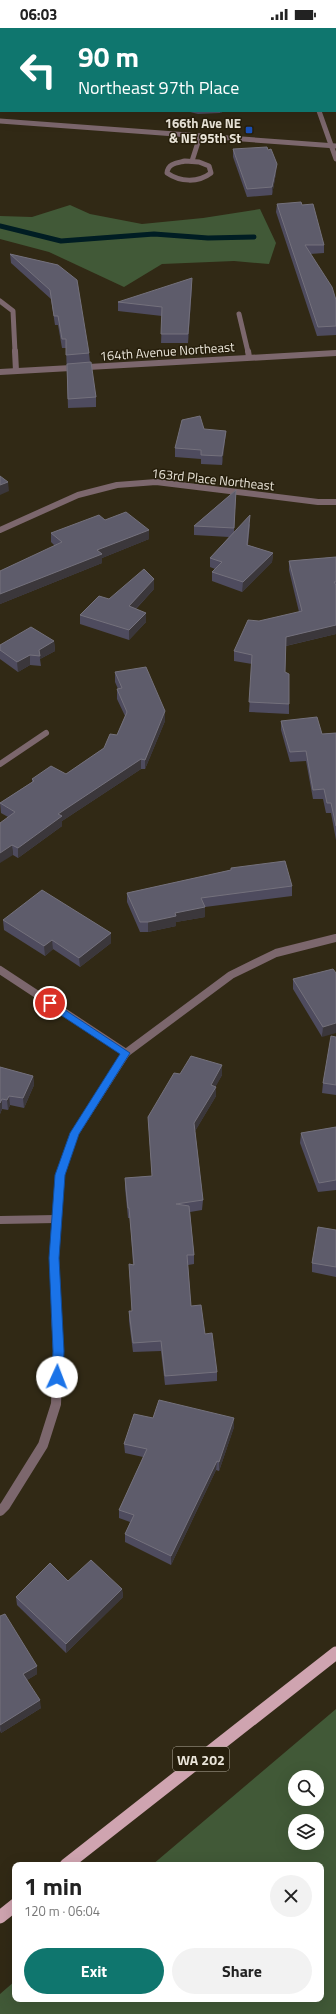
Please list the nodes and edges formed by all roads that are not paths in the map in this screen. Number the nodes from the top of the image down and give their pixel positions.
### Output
1 (319, 112) edge
2 (0, 121) edge
3 (200, 136) junction
4 (333, 145) edge
5 (336, 159) edge
6 (192, 161) junction
7 (0, 301) edge
8 (239, 314) dead end
9 (336, 353) edge
10 (249, 357) junction
11 (16, 371) junction
12 (0, 372) edge
13 (336, 502) edge
14 (0, 530) edge
15 (46, 733) dead end
16 (0, 764) edge
17 (336, 938) edge
18 (0, 970) edge
19 (126, 1053) junction
20 (56, 1219) junction
21 (0, 1220) edge
22 (0, 1511) edge
23 (336, 1653) edge
24 (70, 1862) edge
25 (12, 1908) edge
26 (0, 1917) edge

1 - 4 street
2 - 3 street
3 - 4 street
3 - 6 street
4 - 5 street
6 - 6 street
7 - 11 street
8 - 10 street
9 - 10 street, 164th Avenue Northeast
10 - 11 street, 164th Avenue Northeast
11 - 12 street, 164th Avenue Northeast
13 - 14 street, 163rd Place Northeast
15 - 16 street
17 - 19 street
18 - 19 street
19 - 20 street
20 - 21 street
20 - 22 street
23 - 24 main road, WA 202
25 - 26 main road

